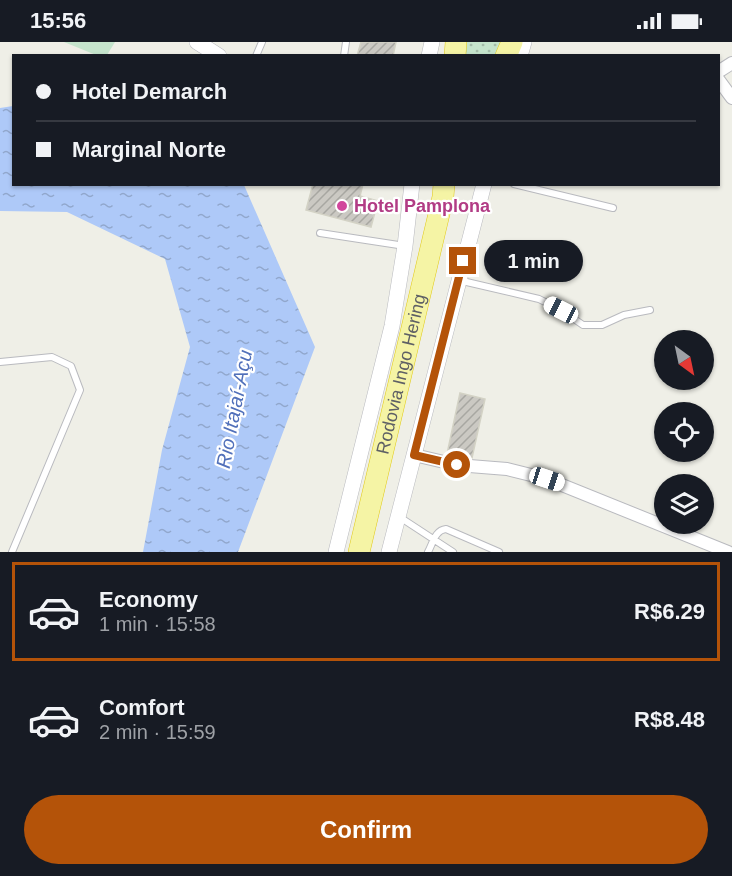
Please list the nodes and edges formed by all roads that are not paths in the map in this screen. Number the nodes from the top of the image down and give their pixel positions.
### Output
1 (197, 42) edge
2 (216, 54) edge
3 (720, 82) edge
4 (732, 98) edge
5 (412, 186) edge
6 (483, 186) edge
7 (522, 186) edge
8 (445, 189) edge
9 (613, 208) dead end
10 (320, 233) dead end
11 (405, 246) junction
12 (458, 280) junction
13 (650, 310) dead end
14 (0, 362) edge
15 (414, 455) junction
16 (398, 516) junction
17 (434, 540) junction
18 (707, 548) edge
19 (12, 552) edge
20 (336, 552) edge
21 (359, 552) edge
22 (389, 552) edge
23 (428, 552) edge
24 (453, 552) edge
25 (499, 552) edge
26 (728, 552) edge

1 - 2 street
3 - 4 street
5 - 11 street
6 - 12 street
7 - 9 lane
8 - 21 highway, Rodovia Ingo Hering
10 - 11 lane
11 - 20 street
12 - 13 lane
12 - 15 street
14 - 19 lane
15 - 16 street
15 - 18 street
16 - 17 lane
16 - 22 street
17 - 23 lane
17 - 24 lane
17 - 25 lane
18 - 26 street

